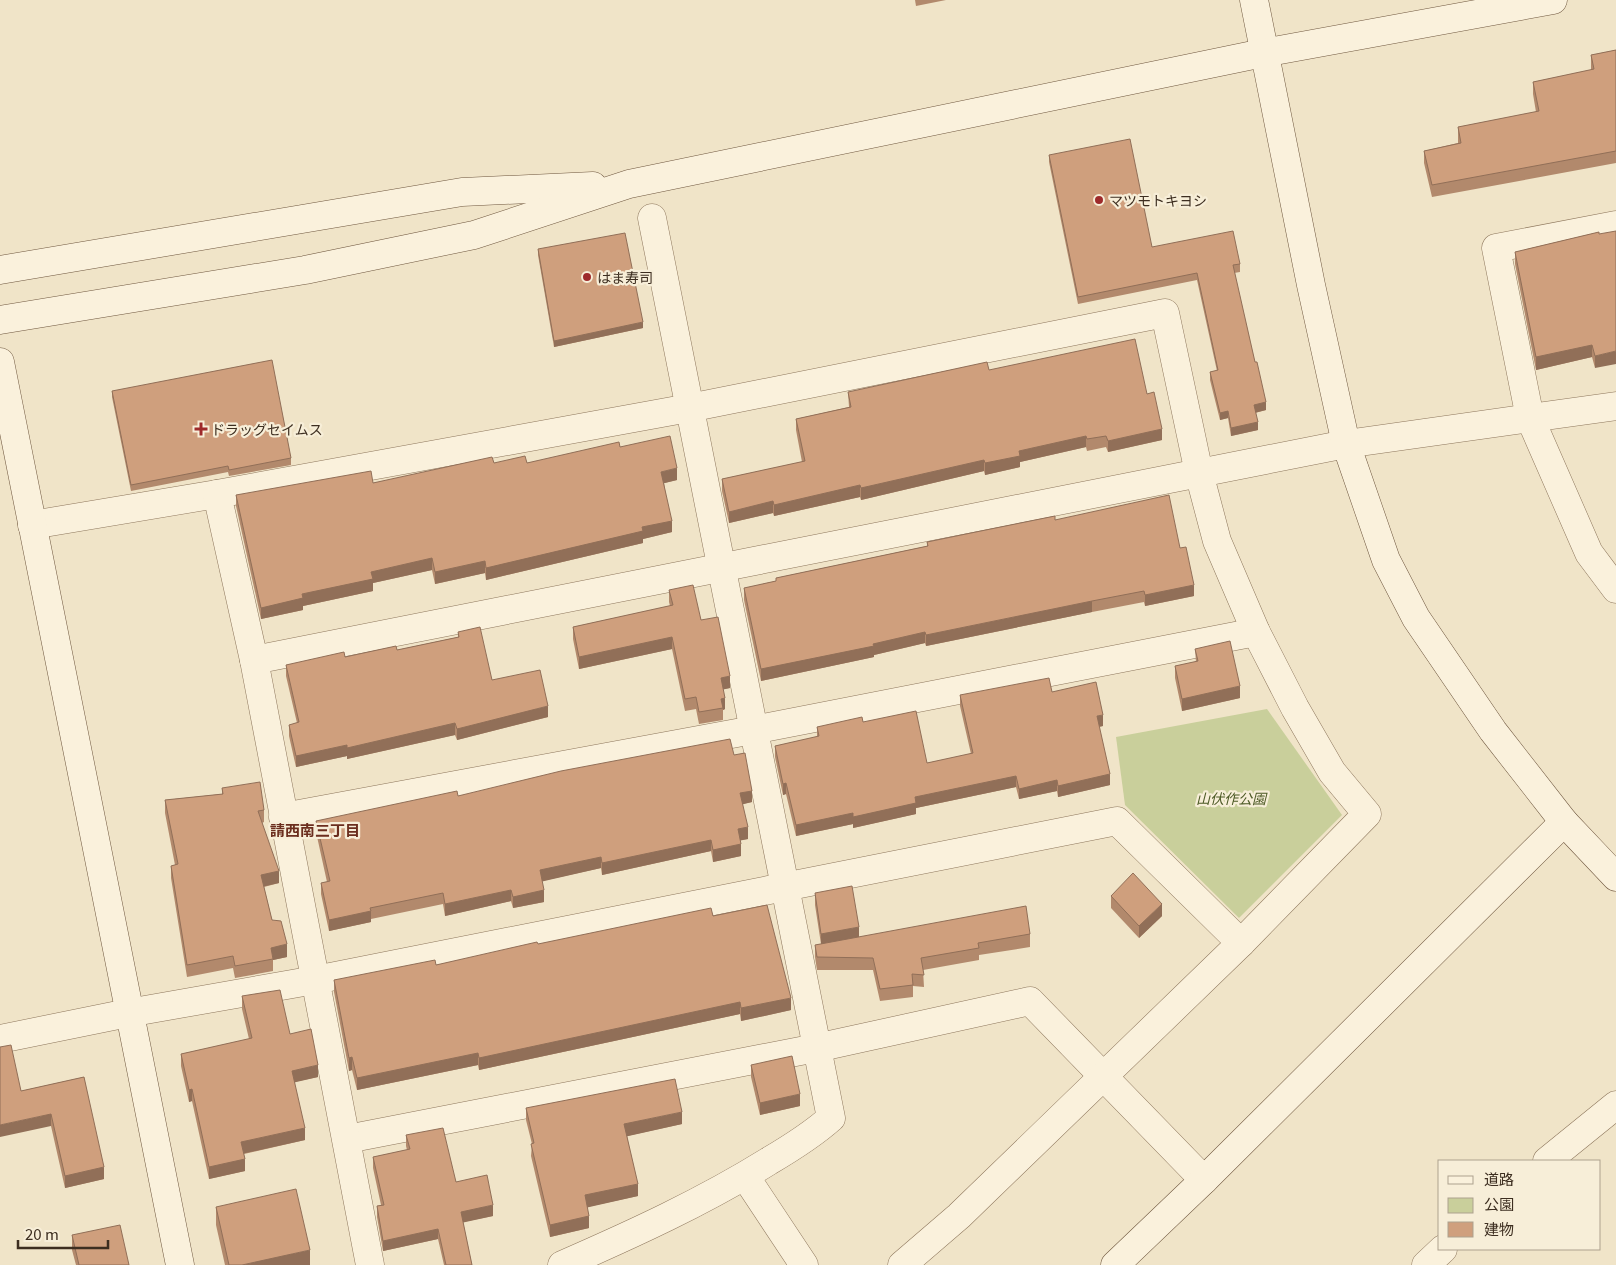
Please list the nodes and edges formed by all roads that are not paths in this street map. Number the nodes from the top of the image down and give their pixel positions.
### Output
1 (1254, 0) edge
2 (1553, 0) edge
3 (1263, 53) junction
4 (630, 184) junction
5 (652, 218) dead end
6 (1616, 225) edge
7 (0, 270) edge
8 (0, 320) edge
9 (0, 362) edge
10 (1616, 406) edge
11 (689, 408) junction
12 (1530, 418) junction
13 (1346, 444) junction
14 (1199, 473) junction
15 (217, 494) junction
16 (32, 525) junction
17 (721, 568) junction
18 (1616, 589) edge
19 (1256, 632) junction
20 (254, 660) junction
21 (753, 730) junction
22 (283, 817) junction
23 (1564, 822) junction
24 (1616, 877) edge
25 (784, 886) junction
26 (1242, 943) junction
27 (315, 980) junction
28 (128, 1012) junction
29 (0, 1039) edge
30 (816, 1048) junction
31 (1103, 1076) junction
32 (1616, 1106) edge
33 (347, 1139) junction
34 (1548, 1160) edge
35 (744, 1176) junction
36 (1204, 1180) junction
37 (1442, 1250) edge
38 (180, 1265) edge
39 (370, 1265) edge
40 (562, 1265) edge
41 (804, 1265) edge
42 (902, 1265) edge
43 (1115, 1265) edge
44 (1426, 1265) edge

1 - 3 street
2 - 3 street
3 - 4 street
3 - 13 street
4 - 7 street
4 - 8 street
5 - 11 street
6 - 12 street
9 - 16 street
10 - 12 street
11 - 14 street
11 - 15 street
11 - 17 street
12 - 13 street
12 - 18 street
13 - 14 street
13 - 23 street
14 - 17 street
14 - 19 street
15 - 16 street
15 - 20 street
16 - 28 street
17 - 20 street
17 - 21 street
19 - 21 street
19 - 26 street
20 - 22 street
21 - 22 street
21 - 25 street
22 - 27 street
23 - 24 street
23 - 36 street
25 - 26 street
25 - 27 street
25 - 30 street
26 - 31 street
27 - 28 street
27 - 33 street
28 - 29 street
28 - 38 street
30 - 31 street
30 - 33 street
30 - 35 street
31 - 36 street
31 - 42 street
32 - 34 street
33 - 39 street
35 - 40 street
35 - 41 street
36 - 43 street
37 - 44 street

